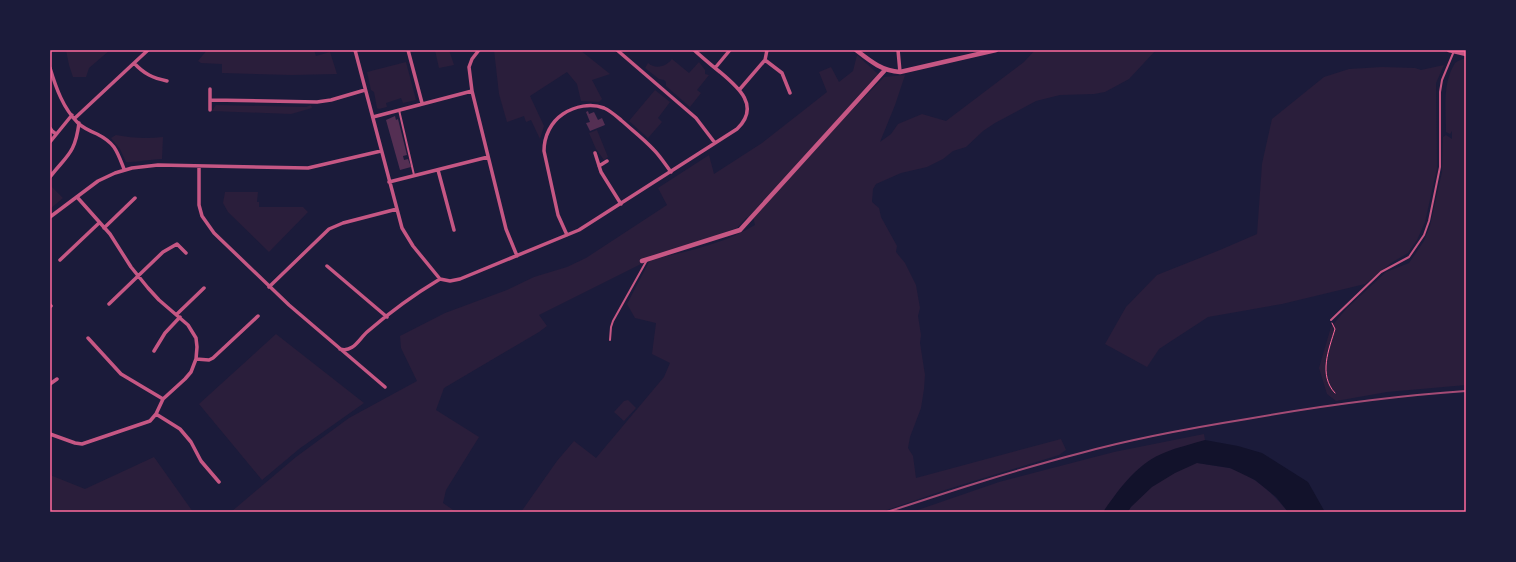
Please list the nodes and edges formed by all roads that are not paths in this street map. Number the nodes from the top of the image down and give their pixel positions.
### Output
1 (148, 50) edge
2 (355, 50) edge
3 (408, 50) edge
4 (480, 50) edge
5 (617, 50) edge
6 (694, 50) edge
7 (730, 50) edge
8 (767, 50) edge
9 (856, 50) edge
10 (898, 50) edge
11 (996, 50) edge
12 (986, 51) edge
13 (1451, 51) edge
14 (1466, 54) edge
15 (765, 60) junction
16 (134, 63) junction
17 (50, 68) edge
18 (715, 68) junction
19 (885, 70) junction
20 (900, 72) junction
21 (167, 81) dead end
22 (54, 83) junction
23 (50, 86) edge
24 (210, 89) dead end
25 (740, 89) junction
26 (365, 90) junction
27 (472, 90) junction
28 (790, 93) dead end
29 (210, 100) junction
30 (422, 103) junction
31 (210, 110) dead end
32 (399, 110) junction
33 (73, 117) junction
34 (373, 117) junction
35 (79, 123) junction
36 (50, 128) edge
37 (56, 134) junction
38 (50, 142) edge
39 (715, 143) junction
40 (381, 151) junction
41 (595, 153) dead end
42 (488, 157) junction
43 (607, 161) dead end
44 (199, 166) junction
45 (599, 166) junction
46 (124, 169) junction
47 (438, 170) junction
48 (671, 172) junction
49 (414, 176) junction
50 (50, 177) edge
51 (389, 182) junction
52 (77, 196) junction
53 (135, 198) dead end
54 (621, 204) junction
55 (397, 209) junction
56 (50, 217) edge
57 (99, 223) junction
58 (104, 228) junction
59 (454, 230) dead end
60 (567, 235) junction
61 (186, 253) dead end
62 (517, 256) junction
63 (648, 259) junction
64 (60, 260) dead end
65 (642, 261) dead end
66 (328, 266) dead end
67 (137, 275) junction
68 (440, 279) junction
69 (269, 287) junction
70 (204, 288) dead end
71 (109, 304) dead end
72 (179, 316) junction
73 (258, 316) dead end
74 (387, 317) junction
75 (1331, 320) road end
76 (88, 338) dead end
77 (610, 340) dead end
78 (340, 349) junction
79 (154, 351) dead end
80 (196, 359) junction
81 (57, 379) dead end
82 (50, 384) edge
83 (385, 387) dead end
84 (162, 398) junction
85 (156, 414) junction
86 (50, 434) edge
87 (219, 482) dead end

1 - 16 street
2 - 26 street
3 - 30 street
4 - 27 street
5 - 39 street
6 - 18 street
7 - 18 street
8 - 15 street
9 - 19 street
10 - 20 street
11 - 12 street
12 - 20 street
13 - 14 street
13 - 75 lane
15 - 25 street
15 - 28 street
16 - 21 street
16 - 33 street
17 - 22 street
18 - 25 street
19 - 20 street
19 - 63 street
22 - 23 street
22 - 33 street
24 - 29 street
25 - 39 street
26 - 29 street
26 - 34 street
27 - 30 street
27 - 42 street
29 - 31 street
30 - 32 street
32 - 34 street
32 - 49 lane
33 - 35 street
33 - 37 street
34 - 40 street
35 - 46 street
35 - 50 street
36 - 37 street
37 - 38 street
39 - 48 street
40 - 44 street
40 - 51 street
41 - 45 street
42 - 47 street
42 - 62 street
43 - 45 street
44 - 46 street
44 - 69 street
45 - 54 street
46 - 52 street
47 - 49 street
47 - 59 street
48 - 54 street
48 - 60 street
49 - 51 street
51 - 55 street
52 - 56 street
52 - 57 street
53 - 58 street
54 - 60 street
55 - 68 street
55 - 69 street
57 - 58 street
57 - 64 street
58 - 67 street
60 - 62 street
61 - 67 street
62 - 68 street
63 - 65 street
63 - 77 lane
66 - 74 street
67 - 71 street
67 - 72 street
68 - 74 street
69 - 78 street
70 - 72 street
72 - 79 street
72 - 80 street
73 - 80 street
74 - 78 street
76 - 84 street
78 - 83 street
80 - 84 street
81 - 82 street
84 - 85 street
85 - 86 street
85 - 87 street

